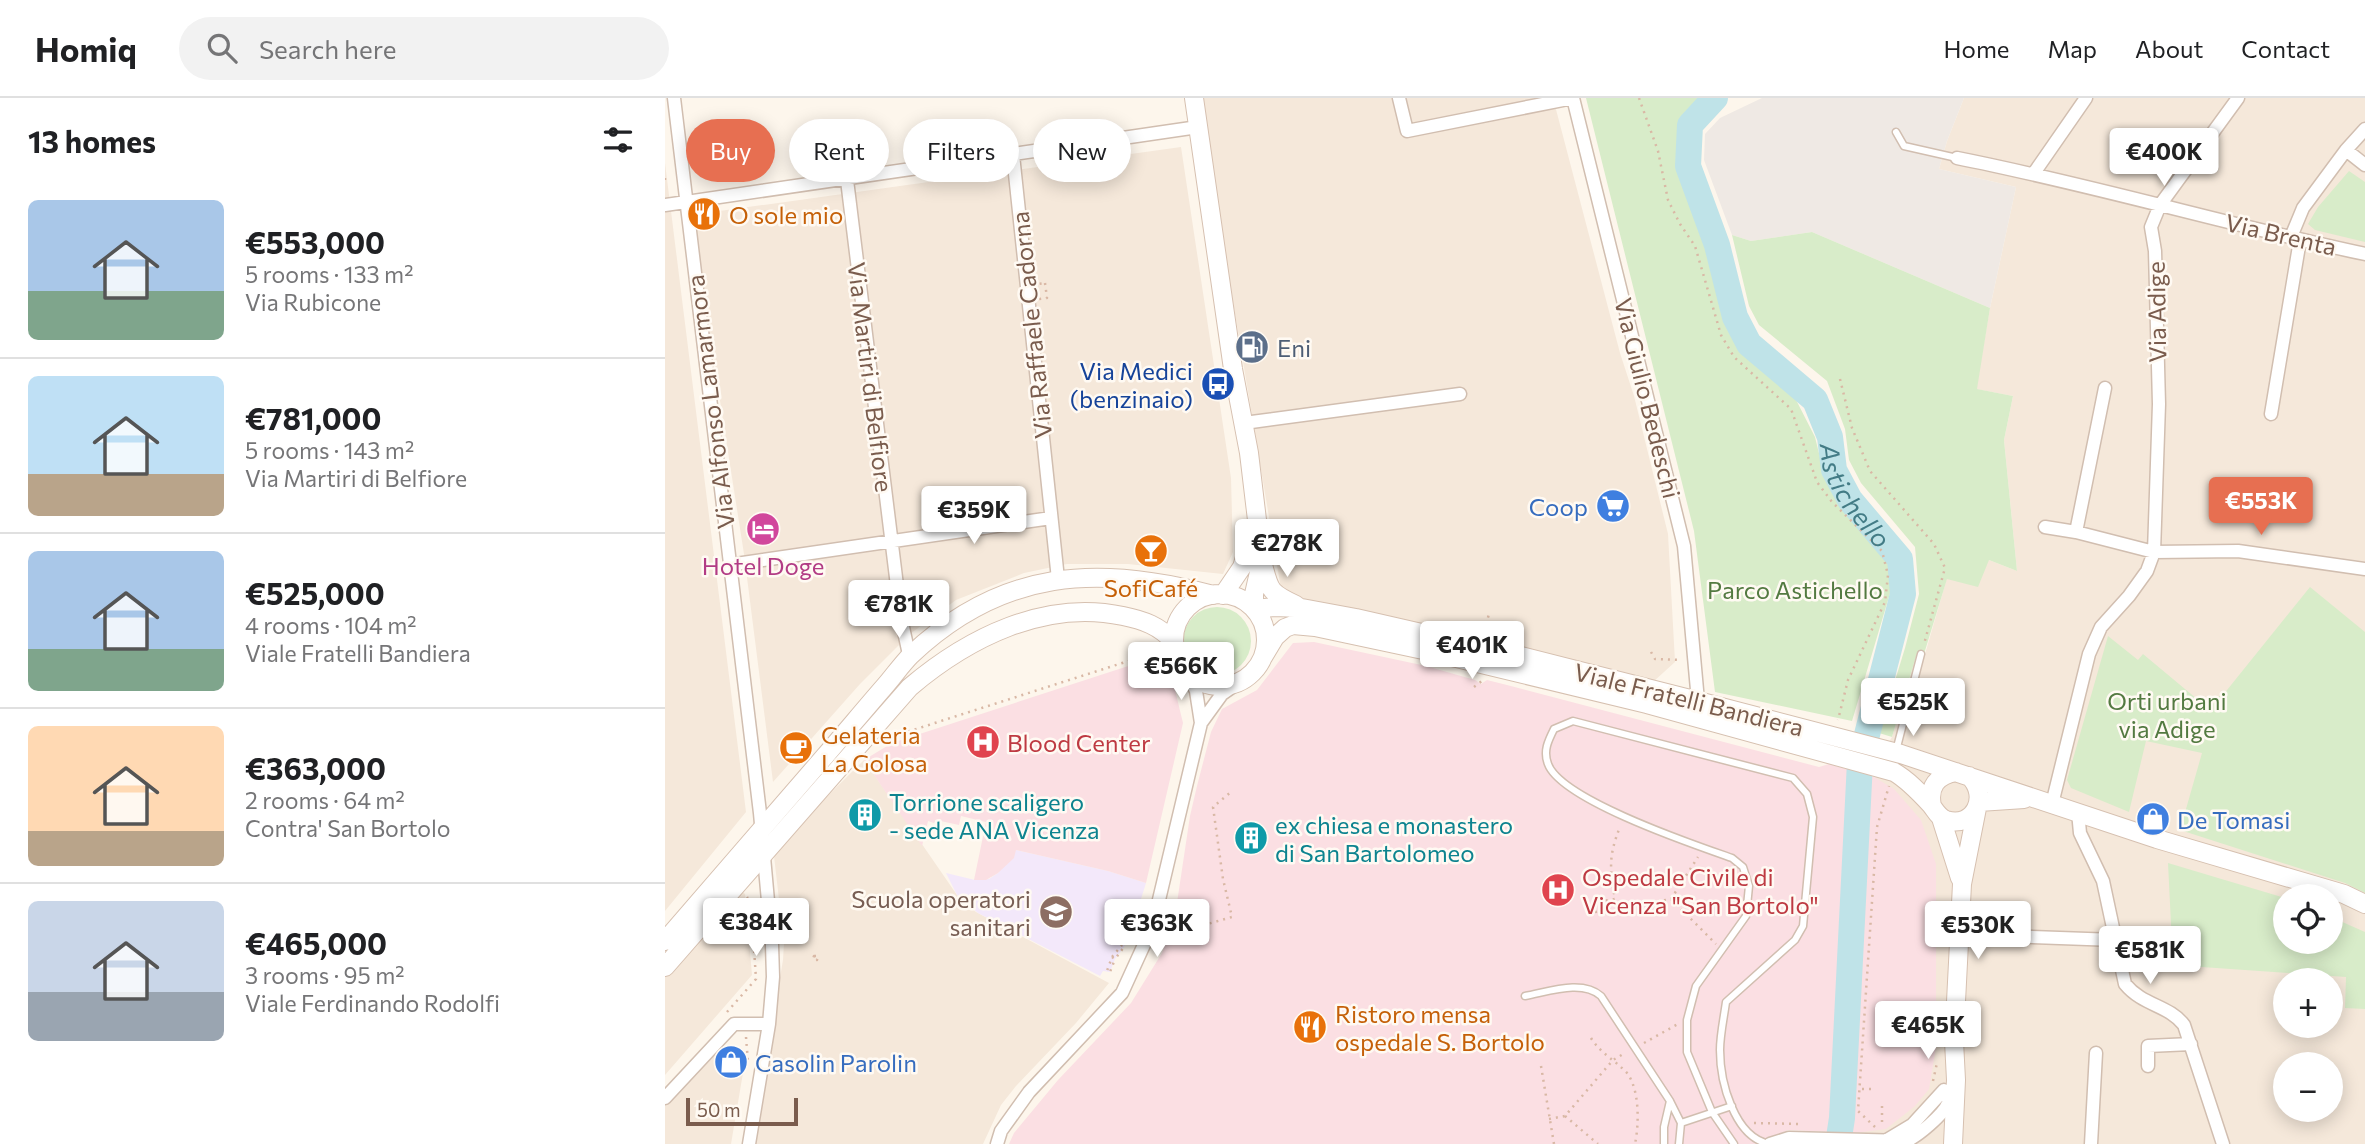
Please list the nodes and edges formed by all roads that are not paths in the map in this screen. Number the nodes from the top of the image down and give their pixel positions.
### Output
1 (674, 98) edge
2 (1193, 98) edge
3 (1399, 98) edge
4 (1573, 98) edge
5 (2086, 98) edge
6 (2238, 98) edge
7 (1198, 127) junction
8 (2365, 129) edge
9 (1896, 132) dead end
10 (2346, 150) junction
11 (1019, 154) edge
12 (1957, 159) joint
13 (2365, 165) edge
14 (2034, 173) junction
15 (832, 182) edge
16 (847, 182) edge
17 (1016, 182) edge
18 (685, 202) junction
19 (665, 205) edge
20 (2160, 205) junction
21 (2296, 238) junction
22 (2365, 254) edge
23 (2105, 387) dead end
24 (1460, 394) dead end
25 (2271, 414) dead end
26 (1244, 423) junction
27 (1051, 518) junction
28 (1257, 520) junction
29 (2045, 527) dead end
30 (2076, 532) junction
31 (892, 541) junction
32 (2154, 552) junction
33 (1262, 559) junction
34 (729, 565) junction
35 (2365, 569) edge
36 (1058, 579) junction
37 (1218, 595) junction
38 (1302, 608) junction
39 (1254, 609) junction
40 (1174, 642) junction
41 (1921, 654) road end
42 (911, 655) junction
43 (1263, 657) junction
44 (1183, 677) junction
45 (1239, 682) junction
46 (1698, 701) junction
47 (1201, 723) junction
48 (1840, 741) junction
49 (1888, 751) junction
50 (1962, 774) junction
51 (2043, 801) junction
52 (1978, 805) junction
53 (2078, 811) junction
54 (1937, 812) junction
55 (762, 831) junction
56 (764, 854) junction
57 (1962, 884) junction
58 (2365, 904) edge
59 (2005, 936) dead end
60 (2115, 940) junction
61 (665, 941) edge
62 (665, 967) edge
63 (1525, 996) dead end
64 (769, 1024) junction
65 (2191, 1044) junction
66 (2096, 1053) dead end
67 (2148, 1066) dead end
68 (1950, 1085) junction
69 (665, 1098) edge
70 (1670, 1101) junction
71 (1732, 1106) junction
72 (1943, 1109) junction
73 (1712, 1112) junction
74 (1681, 1123) junction
75 (1883, 1143) edge
76 (1909, 1143) edge
77 (749, 1144) edge
78 (997, 1144) edge
79 (1664, 1144) edge
80 (1679, 1144) edge
81 (1734, 1144) edge
82 (1770, 1144) edge
83 (1941, 1144) edge
84 (1953, 1144) edge
85 (2091, 1144) edge
86 (2223, 1144) edge

1 - 18 street, Via Alfonso Lamarmora
2 - 7 main road
3 - 4 street, Via Giulio Bedeschi
4 - 46 street, Via Giulio Bedeschi
5 - 14 street
6 - 20 street, Via Adige
7 - 11 street
7 - 26 main road
8 - 10 street
9 - 12 lane
10 - 13 street
10 - 21 street
12 - 14 street, Via Brenta
14 - 20 street, Via Brenta
15 - 18 street
16 - 31 street, Via Martiri di Belfiore
17 - 27 street, Via Raffaele Cadorna
18 - 19 street
18 - 34 street, Via Alfonso Lamarmora
20 - 21 street, Via Brenta
20 - 32 street, Via Adige
21 - 22 street, Via Brenta
21 - 25 street
23 - 30 street
24 - 26 street
26 - 28 main road
27 - 31 street
27 - 36 street, Via Raffaele Cadorna
28 - 33 main road
28 - 37 main road
29 - 30 street
30 - 32 street
31 - 34 street
31 - 42 street, Via Martiri di Belfiore
32 - 35 street
32 - 51 street, Via Adige
33 - 38 main road
33 - 39 main road
34 - 55 street, Via Alfonso Lamarmora
36 - 37 main road
36 - 42 main road
37 - 39 main road
37 - 40 main road
38 - 39 main road, Viale Fratelli Bandiera
38 - 46 main road, Viale Fratelli Bandiera
39 - 43 main road
40 - 44 main road
40 - 56 main road
41 - 49 lane
42 - 55 main road
43 - 45 main road
43 - 48 main road, Viale Fratelli Bandiera
44 - 45 main road
44 - 47 street
45 - 47 street
46 - 48 main road, Viale Fratelli Bandiera
47 - 78 street
48 - 49 main road, Viale Fratelli Bandiera
48 - 54 main road, Viale Fratelli Bandiera
49 - 50 main road, Viale Fratelli Bandiera
50 - 51 main road, Viale Fratelli Bandiera
50 - 52 main road
50 - 54 main road
51 - 52 main road, Viale Fratelli Bandiera
51 - 53 main road, Viale Fratelli Bandiera
52 - 54 main road, Viale Fratelli Bandiera
52 - 57 main road
53 - 58 main road, Viale Fratelli Bandiera
53 - 60 street
54 - 57 main road
55 - 56 street, Via Alfonso Lamarmora
55 - 61 main road
56 - 62 main road
56 - 64 street, Via Alfonso Lamarmora
57 - 68 main road
59 - 60 street
60 - 65 street
63 - 70 lane
64 - 69 street
64 - 77 street, Via Alfonso Lamarmora
65 - 67 street
65 - 86 street
66 - 85 street
68 - 72 main road
68 - 75 street
68 - 84 main road
70 - 74 lane
70 - 79 lane
71 - 73 lane
71 - 73 lane
71 - 82 lane
72 - 76 street
72 - 83 main road
73 - 74 lane
73 - 81 lane
74 - 80 lane
75 - 76 street
75 - 82 street

